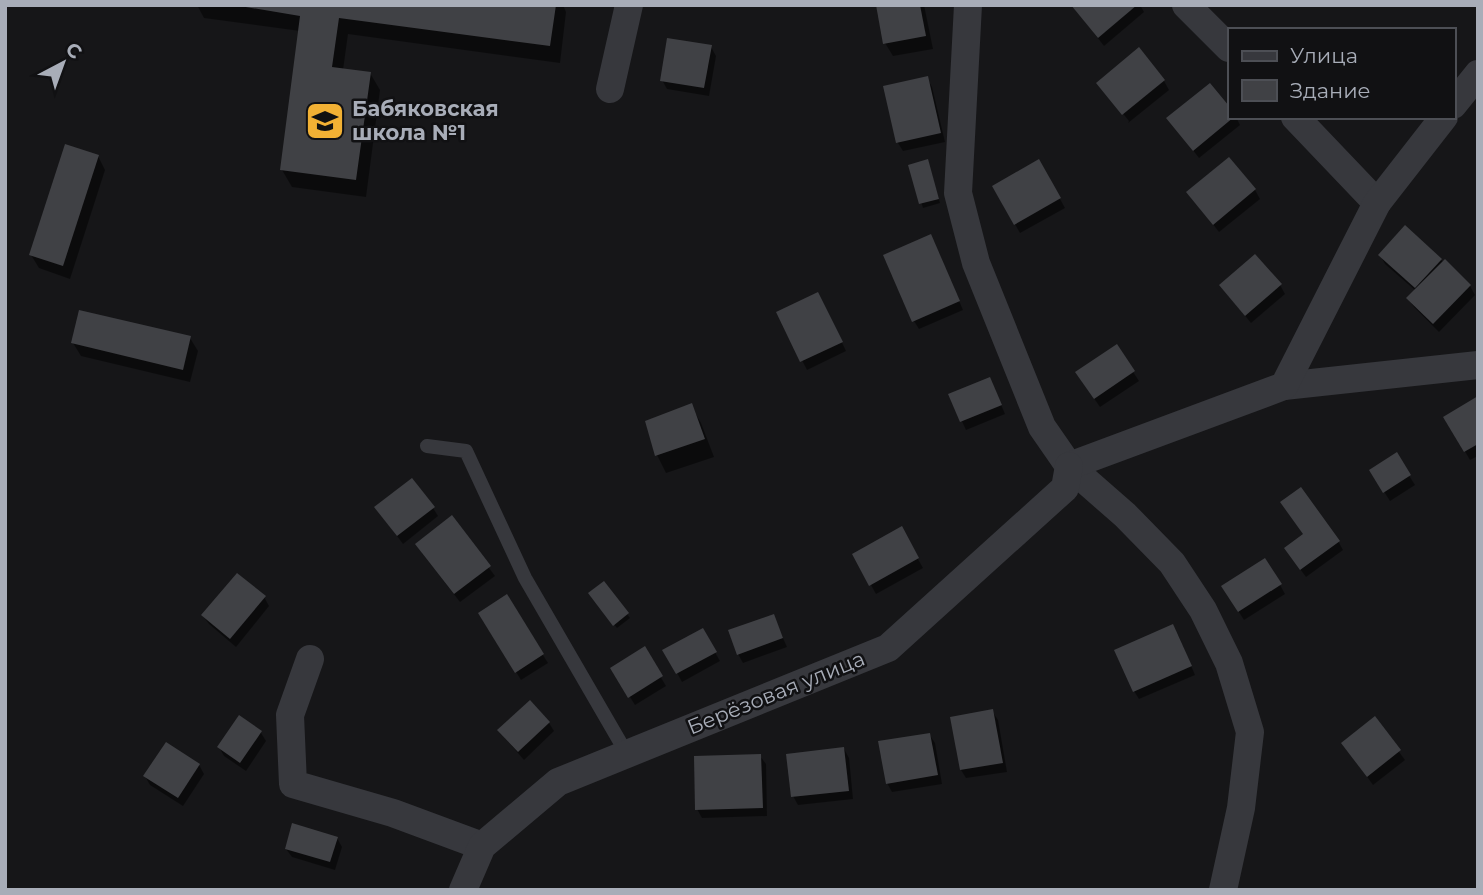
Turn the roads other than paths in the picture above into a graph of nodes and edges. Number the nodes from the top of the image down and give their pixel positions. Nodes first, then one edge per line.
1 (629, 5) edge
2 (968, 5) edge
3 (1186, 5) edge
4 (1228, 47) edge
5 (1478, 74) edge
6 (610, 89) dead end
7 (1455, 103) edge
8 (1297, 119) edge
9 (1442, 119) edge
10 (1377, 203) junction
11 (1478, 365) edge
12 (1284, 386) junction
13 (427, 446) dead end
14 (1069, 466) junction
15 (310, 659) dead end
16 (627, 754) junction
17 (482, 846) junction
18 (463, 890) edge
19 (1223, 890) edge

1 - 6 street
2 - 14 street
3 - 4 street
5 - 7 street
8 - 10 street
9 - 10 street
10 - 12 street
11 - 12 street
12 - 14 street
13 - 16 lane
14 - 16 street, Берёзовая улица
14 - 19 street
15 - 17 street
16 - 17 street, Берёзовая улица
17 - 18 street, Берёзовая улица

